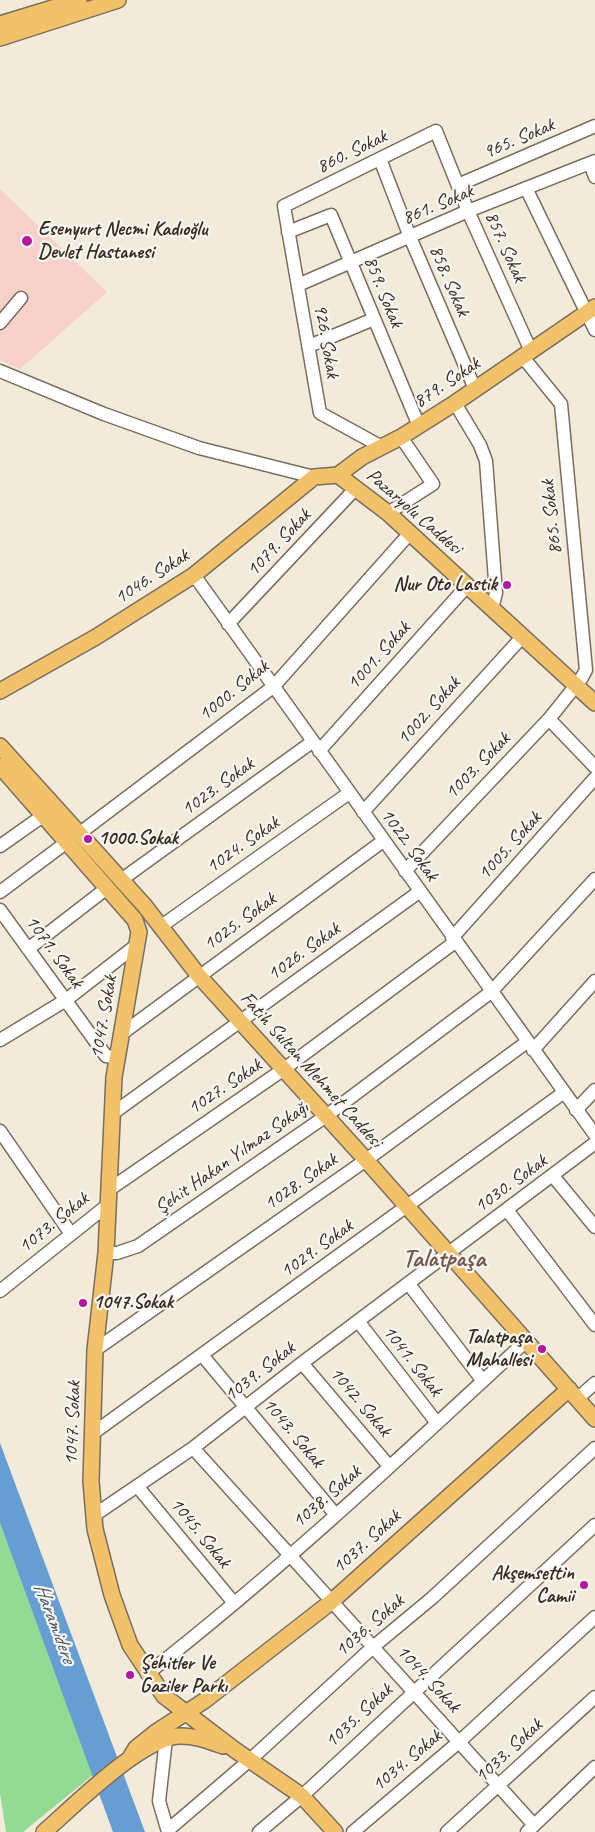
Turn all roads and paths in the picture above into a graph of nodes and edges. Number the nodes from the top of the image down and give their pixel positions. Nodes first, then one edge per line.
1 (79, 0) edge
2 (118, 0) edge
3 (0, 24) edge
4 (0, 38) edge
5 (595, 126) edge
6 (436, 131) joint
7 (380, 159) junction
8 (592, 162) edge
9 (595, 177) edge
10 (458, 185) junction
11 (526, 188) junction
12 (284, 206) joint
13 (468, 212) junction
14 (288, 232) junction
15 (410, 237) junction
16 (351, 263) junction
17 (298, 285) junction
18 (21, 298) dead end
19 (590, 310) edge
20 (374, 319) junction
21 (0, 323) edge
22 (595, 330) edge
23 (309, 346) junction
24 (526, 353) junction
25 (0, 371) edge
26 (475, 389) junction
27 (455, 403) junction
28 (419, 426) junction
29 (401, 437) junction
30 (382, 447) junction
31 (338, 475) junction
32 (314, 477) junction
33 (356, 488) junction
34 (388, 513) junction
35 (410, 533) junction
36 (194, 575) junction
37 (467, 586) junction
38 (492, 609) junction
39 (228, 624) junction
40 (523, 636) junction
41 (576, 686) junction
42 (273, 687) junction
43 (0, 691) edge
44 (595, 703) edge
45 (549, 720) junction
46 (0, 746) edge
47 (316, 746) junction
48 (0, 766) edge
49 (595, 767) edge
50 (595, 778) edge
51 (349, 793) junction
52 (363, 812) junction
53 (44, 815) junction
54 (80, 833) junction
55 (383, 841) junction
56 (67, 842) junction
57 (0, 846) edge
58 (404, 871) junction
59 (595, 879) edge
60 (121, 880) junction
61 (107, 888) junction
62 (0, 892) edge
63 (419, 892) junction
64 (0, 910) edge
65 (160, 927) junction
66 (454, 940) junction
67 (138, 944) junction
68 (28, 949) junction
69 (199, 976) junction
70 (595, 981) edge
71 (491, 992) junction
72 (66, 1000) junction
73 (240, 1021) junction
74 (120, 1035) junction
75 (0, 1040) edge
76 (530, 1046) junction
77 (116, 1057) junction
78 (284, 1069) junction
79 (595, 1090) edge
80 (563, 1093) junction
81 (576, 1110) junction
82 (112, 1114) junction
83 (326, 1116) junction
84 (0, 1132) edge
85 (595, 1135) edge
86 (595, 1143) edge
87 (366, 1160) junction
88 (553, 1176) junction
89 (109, 1196) junction
90 (407, 1207) junction
91 (507, 1210) junction
92 (595, 1227) edge
93 (71, 1234) junction
94 (106, 1253) junction
95 (448, 1253) junction
96 (408, 1283) junction
97 (0, 1291) edge
98 (358, 1321) junction
99 (595, 1325) edge
100 (526, 1341) junction
101 (95, 1350) junction
102 (202, 1354) junction
103 (302, 1363) junction
104 (483, 1381) junction
105 (595, 1382) edge
106 (573, 1394) junction
107 (247, 1407) junction
108 (595, 1419) edge
109 (437, 1423) junction
110 (92, 1434) junction
111 (193, 1448) junction
112 (595, 1448) edge
113 (389, 1466) junction
114 (137, 1486) junction
115 (335, 1514) junction
116 (93, 1516) junction
117 (595, 1525) edge
118 (290, 1554) junction
119 (331, 1602) junction
120 (234, 1603) junction
121 (595, 1617) edge
122 (373, 1647) junction
123 (147, 1674) junction
124 (413, 1691) junction
125 (595, 1697) edge
126 (183, 1713) junction
127 (166, 1739) junction
128 (460, 1741) junction
129 (236, 1750) junction
130 (130, 1758) junction
131 (251, 1759) junction
132 (595, 1767) edge
133 (499, 1787) junction
134 (302, 1796) junction
135 (530, 1829) edge
136 (168, 1831) edge
137 (44, 1832) edge
138 (259, 1832) edge
139 (335, 1832) edge
140 (353, 1832) edge
141 (448, 1832) edge

1 - 3 main road
2 - 4 main road
5 - 10 street, 965. Sokak
6 - 7 street, 860. Sokak
6 - 10 street, 857. Sokak
7 - 12 street, 860. Sokak
7 - 15 street, 858. Sokak
8 - 9 street
8 - 11 street, 861. Sokak
10 - 13 street, 857. Sokak
11 - 13 street, 861. Sokak
11 - 19 street
12 - 14 street, 926. Sokak
13 - 15 street, 861. Sokak
13 - 24 street, 857. Sokak
14 - 16 street, 859. Sokak
14 - 17 street, 926. Sokak
15 - 16 street, 861. Sokak
15 - 26 street, 858. Sokak
16 - 17 street, 861. Sokak
16 - 20 street, 859. Sokak
17 - 23 street, 926. Sokak
18 - 21 street
19 - 22 street
19 - 24 main road, 879. Sokak
20 - 23 street
20 - 28 street, 859. Sokak
23 - 30 street, 926. Sokak
24 - 26 main road, 879. Sokak
24 - 41 street, 865. Sokak
25 - 32 street
26 - 27 main road, 879. Sokak
27 - 28 main road, 879. Sokak
27 - 38 street
28 - 29 main road, 879. Sokak
29 - 30 main road, 879. Sokak
29 - 34 street
30 - 31 main road, 879. Sokak
31 - 32 main road, 879. Sokak
31 - 33 main road, Pazaryolu Caddesi
32 - 36 main road, 1046. Sokak
33 - 34 main road, Pazaryolu Caddesi
33 - 39 street, 1079. Sokak
34 - 35 main road, Pazaryolu Caddesi
35 - 37 main road, Pazaryolu Caddesi
35 - 42 street, 1000. Sokak
36 - 39 street, 1022. Sokak
36 - 43 main road, 1046. Sokak
37 - 38 main road, Pazaryolu Caddesi
37 - 47 street, 1001. Sokak
38 - 40 main road, Pazaryolu Caddesi
39 - 42 street, 1022. Sokak
40 - 41 main road, Pazaryolu Caddesi
40 - 52 street, 1002. Sokak
41 - 44 main road, Pazaryolu Caddesi
41 - 45 street, 1003. Sokak
42 - 47 street, 1022. Sokak
42 - 54 street, 1000. Sokak
45 - 49 street
45 - 58 street, 1003. Sokak
46 - 54 main road, Fatih Sultan Mehmet Caddesi
47 - 51 street, 1022. Sokak
47 - 60 street, 1023. Sokak
48 - 53 main road
50 - 66 street, 1005. Sokak
51 - 52 street, 1022. Sokak
51 - 65 street, 1024. Sokak
52 - 55 street, 1022. Sokak
53 - 56 main road
53 - 57 street
54 - 60 main road, Fatih Sultan Mehmet Caddesi
55 - 58 street, 1022. Sokak
55 - 69 street, 1025. Sokak
56 - 61 main road
56 - 62 street
58 - 63 street, 1022. Sokak
59 - 71 street, Şehit Hakan Yılmaz Sokağı
60 - 65 main road, Fatih Sultan Mehmet Caddesi
61 - 67 main road, 1047. Sokak
61 - 68 street
63 - 66 street, 1022. Sokak
63 - 73 street, 1026. Sokak
64 - 68 street, 1071. Sokak
65 - 69 main road, Fatih Sultan Mehmet Caddesi
66 - 71 street, 1022. Sokak
66 - 78 street, 1027. Sokak
67 - 72 street
67 - 74 main road, 1047. Sokak
68 - 72 street, 1071. Sokak
69 - 73 main road, Fatih Sultan Mehmet Caddesi
69 - 74 street, 1025. Sokak
70 - 76 street, 1028. Sokak
71 - 76 street, 1022. Sokak
71 - 83 street, Şehit Hakan Yılmaz Sokağı
72 - 75 street
72 - 77 street, 1071. Sokak
73 - 78 main road, Fatih Sultan Mehmet Caddesi
73 - 82 street, 1026. Sokak
74 - 77 main road, 1047. Sokak
76 - 80 street, 1022. Sokak
76 - 87 street, 1028. Sokak
77 - 82 main road, 1047. Sokak
78 - 83 main road, Fatih Sultan Mehmet Caddesi
78 - 89 street, 1027. Sokak
79 - 81 street
80 - 81 street, 1022. Sokak
80 - 90 street, 1029. Sokak
81 - 85 street, 1022. Sokak
82 - 89 main road, 1047. Sokak
83 - 87 main road, Fatih Sultan Mehmet Caddesi
83 - 94 street, Şehit Hakan Yılmaz Sokağı
84 - 93 street
86 - 88 street, 1030. Sokak
87 - 90 main road, Fatih Sultan Mehmet Caddesi
87 - 101 street, 1028. Sokak
88 - 91 street, 1030. Sokak
88 - 92 street
89 - 93 street, 1073. Sokak
89 - 94 main road, 1047. Sokak
90 - 95 main road, Fatih Sultan Mehmet Caddesi
90 - 102 street, 1029. Sokak
91 - 95 street, 1030. Sokak
91 - 99 street
93 - 97 street, 1073. Sokak
94 - 101 main road, 1047. Sokak
95 - 96 street, 1039. Sokak
95 - 100 main road, Fatih Sultan Mehmet Caddesi
96 - 98 street, 1039. Sokak
96 - 104 street
98 - 103 street, 1039. Sokak
98 - 109 street, 1041. Sokak
100 - 104 street, 1038. Sokak
100 - 106 main road, Fatih Sultan Mehmet Caddesi
101 - 110 main road, 1047. Sokak
102 - 107 street, 1043. Sokak
102 - 110 street, 1029. Sokak
103 - 107 street, 1039. Sokak
103 - 113 street, 1042. Sokak
104 - 109 street, 1038. Sokak
105 - 106 street
106 - 108 main road, Fatih Sultan Mehmet Caddesi
106 - 119 main road, 1037. Sokak
107 - 111 street, 1039. Sokak
107 - 115 street, 1043. Sokak
109 - 113 street, 1038. Sokak
110 - 116 main road, 1047. Sokak
111 - 114 street, 1039. Sokak
111 - 118 street, 1044. Sokak
112 - 122 street, 1036. Sokak
113 - 115 street, 1038. Sokak
114 - 116 street, 1039. Sokak
114 - 120 street, 1045. Sokak
115 - 118 street, 1038. Sokak
116 - 123 main road, 1047. Sokak
117 - 124 street, 1035. Sokak
118 - 119 street, 1044. Sokak
118 - 120 street, 1038. Sokak
119 - 122 street, 1044. Sokak
119 - 126 main road, 1037. Sokak
120 - 123 street, 1038. Sokak
121 - 128 street, 1034. Sokak
122 - 124 street, 1044. Sokak
122 - 131 street, 1036. Sokak
123 - 126 main road, 1047. Sokak
124 - 128 street, 1044. Sokak
124 - 134 street, 1035. Sokak
125 - 133 street, 1033. Sokak
126 - 129 main road, 1047. Sokak
126 - 130 main road, 1037. Sokak
127 - 129 main road
127 - 130 main road
127 - 136 street
128 - 133 street, 1044. Sokak
128 - 140 street, 1034. Sokak
129 - 131 main road, 1047. Sokak
130 - 137 main road
131 - 134 main road, 1047. Sokak
131 - 136 street, 1036. Sokak
132 - 135 street
133 - 135 street, 1044. Sokak
133 - 141 street, 1033. Sokak
134 - 138 street, 1035. Sokak
134 - 139 main road, 1047. Sokak

